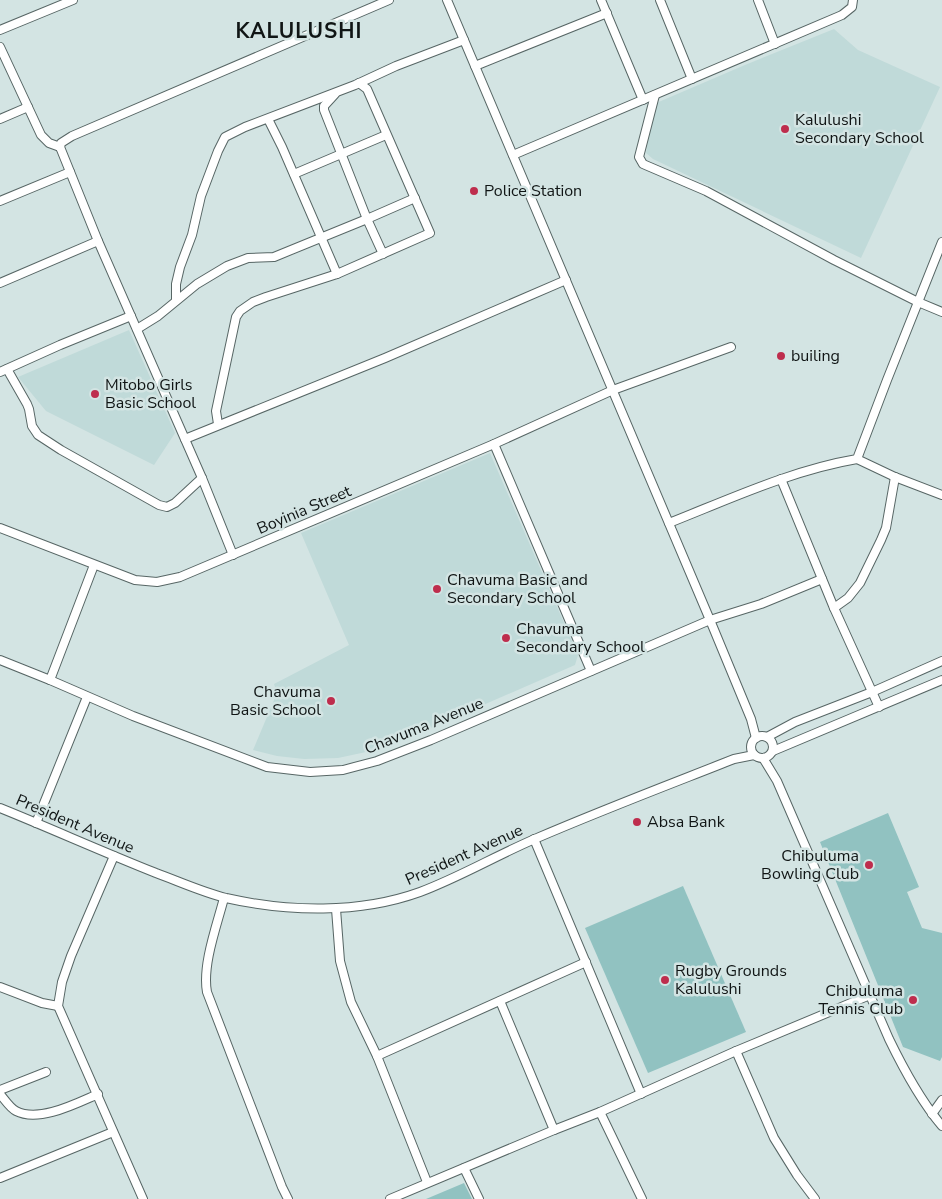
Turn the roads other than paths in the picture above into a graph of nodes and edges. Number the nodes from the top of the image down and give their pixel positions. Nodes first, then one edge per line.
1 (73, 0) edge
2 (389, 0) edge
3 (447, 0) edge
4 (601, 0) edge
5 (660, 0) edge
6 (758, 0) edge
7 (853, 0) edge
8 (606, 13) junction
9 (0, 30) edge
10 (464, 40) junction
11 (775, 44) junction
12 (0, 47) edge
13 (475, 66) junction
14 (381, 73) junction
15 (692, 79) junction
16 (359, 83) junction
17 (337, 92) junction
18 (369, 95) junction
19 (656, 95) junction
20 (643, 100) junction
21 (28, 107) junction
22 (0, 119) edge
23 (268, 119) junction
24 (386, 135) junction
25 (60, 147) junction
26 (342, 154) junction
27 (513, 155) junction
28 (70, 172) junction
29 (294, 174) junction
30 (415, 198) junction
31 (0, 202) edge
32 (366, 220) junction
33 (321, 238) junction
34 (98, 241) junction
35 (942, 242) edge
36 (383, 254) junction
37 (337, 274) junction
38 (566, 280) junction
39 (0, 283) edge
40 (176, 300) junction
41 (918, 302) junction
42 (942, 312) edge
43 (132, 316) junction
44 (138, 329) junction
45 (730, 347) dead end
46 (3, 371) edge
47 (613, 390) junction
48 (218, 424) junction
49 (184, 439) junction
50 (494, 444) junction
51 (857, 460) junction
52 (895, 477) junction
53 (202, 478) junction
54 (781, 479) junction
55 (942, 495) edge
56 (669, 523) junction
57 (0, 528) edge
58 (233, 555) junction
59 (94, 565) junction
60 (822, 579) junction
61 (834, 608) junction
62 (710, 620) junction
63 (0, 660) edge
64 (942, 661) edge
65 (591, 671) junction
66 (50, 680) junction
67 (942, 680) edge
68 (872, 692) junction
69 (87, 696) junction
70 (879, 707) junction
71 (759, 739) junction
72 (768, 755) junction
73 (754, 756) junction
74 (734, 759) junction
75 (0, 808) edge
76 (36, 823) junction
77 (534, 839) junction
78 (114, 856) junction
79 (224, 898) junction
80 (336, 908) junction
81 (586, 962) junction
82 (0, 987) edge
83 (870, 995) junction
84 (500, 1002) junction
85 (58, 1006) junction
86 (736, 1051) junction
87 (377, 1056) junction
88 (46, 1072) dead end
89 (0, 1090) edge
90 (0, 1094) edge
91 (98, 1094) junction
92 (641, 1094) junction
93 (942, 1100) edge
94 (600, 1112) junction
95 (932, 1114) junction
96 (942, 1126) edge
97 (554, 1130) junction
98 (113, 1132) junction
99 (464, 1168) junction
100 (0, 1178) edge
101 (427, 1182) junction
102 (143, 1199) edge
103 (288, 1199) edge
104 (390, 1199) edge
105 (479, 1199) edge
106 (642, 1199) edge
107 (815, 1199) edge

1 - 9 street
2 - 25 street
3 - 10 street
4 - 8 street
5 - 15 street
6 - 11 street
7 - 11 street
8 - 13 street
8 - 20 street
10 - 13 street
10 - 14 street
11 - 15 street
12 - 21 street
13 - 27 street
14 - 16 street
14 - 18 street
15 - 19 street
16 - 17 street
16 - 18 street
17 - 23 street
17 - 26 street
18 - 24 street
19 - 20 street
19 - 41 street
20 - 27 street
21 - 22 street
21 - 25 street
23 - 29 street
23 - 40 street
24 - 26 street
24 - 30 street
25 - 28 street
26 - 29 street
26 - 32 street
27 - 38 street
28 - 31 street
28 - 34 street
29 - 33 street
30 - 32 street
30 - 36 street
32 - 33 street
32 - 36 street
33 - 37 street
33 - 40 street
34 - 39 street
34 - 43 street
35 - 41 street
36 - 37 street
37 - 48 street
38 - 47 street
38 - 48 street
40 - 44 street
41 - 42 street
41 - 51 street
43 - 44 street
43 - 46 street
44 - 49 street
45 - 47 street, Boyinia Street
46 - 53 street
47 - 50 street, Boyinia Street
47 - 56 street
48 - 49 street
49 - 53 street
50 - 58 street, Boyinia Street
50 - 65 street
51 - 52 street
51 - 54 street
52 - 55 street
52 - 61 street
53 - 58 street
54 - 56 street
54 - 60 street
56 - 62 street
57 - 59 street, Boyinia Street
58 - 59 street, Boyinia Street
59 - 66 street
60 - 61 street
60 - 62 street, Chavuma Avenue
61 - 68 street
62 - 65 street, Chavuma Avenue
62 - 71 street
63 - 66 street, Chavuma Avenue
64 - 68 street, President Avenue
65 - 69 street, Chavuma Avenue
66 - 69 street, Chavuma Avenue
67 - 70 street
68 - 70 street
68 - 71 street, President Avenue
69 - 76 street
70 - 72 street
71 - 72 street
71 - 73 street
71 - 74 street, President Avenue
72 - 73 street
72 - 83 street
73 - 74 street, President Avenue
74 - 77 street, President Avenue
75 - 76 street, President Avenue
76 - 78 street, President Avenue
77 - 80 street, President Avenue
77 - 81 street
78 - 79 street, President Avenue
78 - 85 street
79 - 80 street, President Avenue
79 - 103 street
80 - 87 street
81 - 84 street
81 - 92 street
82 - 85 street
83 - 86 street
83 - 95 street
84 - 87 street
84 - 97 street
85 - 91 street
86 - 92 street
86 - 107 street
87 - 101 street
88 - 89 street
90 - 91 street
91 - 98 street
92 - 94 street
93 - 95 street
94 - 97 street
94 - 106 street
95 - 96 street
97 - 99 street
98 - 100 street
98 - 102 street
99 - 101 street
99 - 105 street
101 - 104 street

